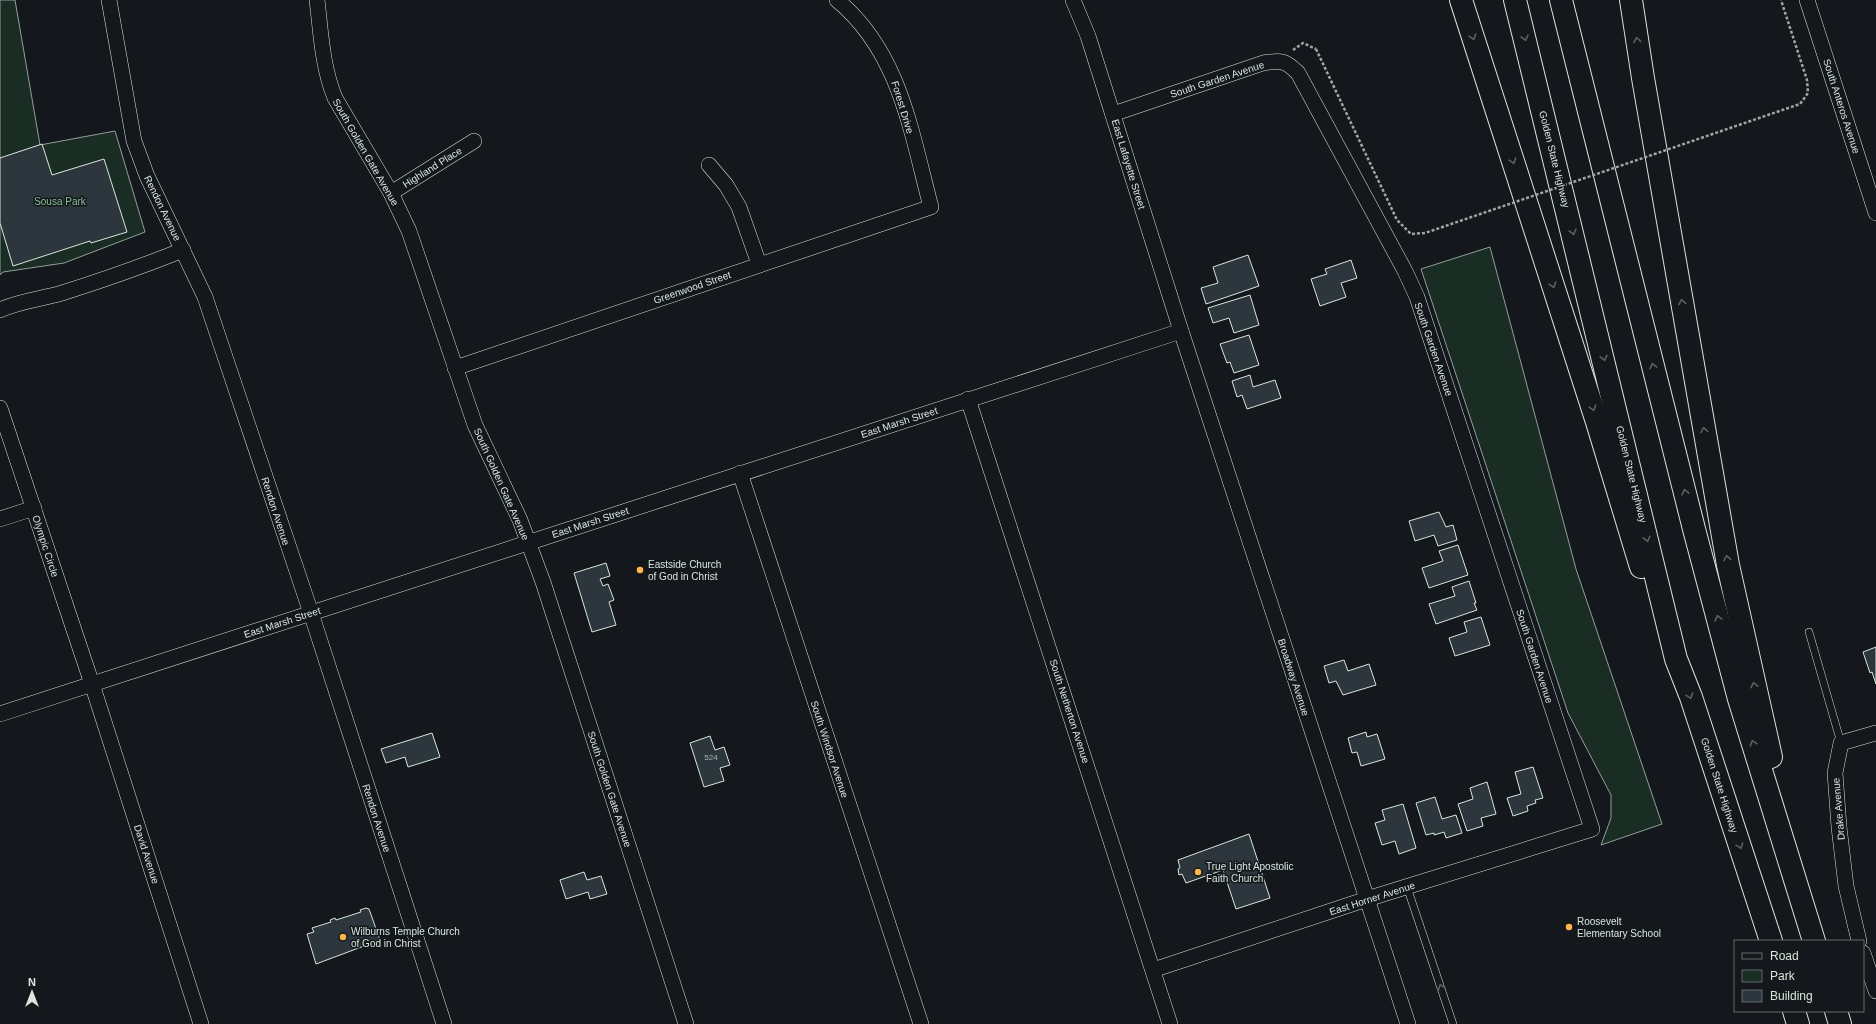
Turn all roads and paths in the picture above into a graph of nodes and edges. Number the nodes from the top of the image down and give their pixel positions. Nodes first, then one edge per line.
1 (109, 0) edge
2 (317, 0) edge
3 (837, 0) edge
4 (1073, 0) edge
5 (1461, 0) edge
6 (1515, 0) edge
7 (1561, 0) edge
8 (1631, 0) edge
9 (1781, 0) edge
10 (1807, 0) edge
11 (1316, 49) dead end
12 (1113, 114) junction
13 (474, 142) dead end
14 (709, 165) dead end
15 (391, 193) junction
16 (931, 207) joint
17 (1876, 213) edge
18 (184, 250) junction
19 (759, 264) junction
20 (0, 310) edge
21 (1181, 330) junction
22 (455, 368) junction
23 (968, 399) junction
24 (0, 408) edge
25 (740, 473) junction
26 (34, 508) junction
27 (0, 520) edge
28 (528, 542) junction
29 (311, 613) junction
30 (1809, 632) dead end
31 (1676, 659) junction
32 (92, 684) junction
33 (0, 714) edge
34 (1876, 733) edge
35 (1841, 743) junction
36 (1592, 829) joint
37 (1406, 887) junction
38 (1367, 899) junction
39 (1771, 940) edge
40 (1815, 940) edge
41 (1815, 940) edge
42 (1859, 940) edge
43 (1864, 956) edge
44 (1153, 970) junction
45 (1876, 991) edge
46 (1794, 1012) edge
47 (1836, 1012) edge
48 (201, 1024) edge
49 (444, 1024) edge
50 (686, 1024) edge
51 (921, 1024) edge
52 (1170, 1024) edge
53 (1408, 1024) edge
54 (1453, 1024) edge
55 (1798, 1024) edge
56 (1840, 1024) edge

1 - 18 street, Rendon Avenue
2 - 15 street, South Golden Gate Avenue
3 - 16 street, Forest Drive
4 - 12 street, East Lafayette Street
5 -> 31 highway
6 -> 31 highway, Golden State Highway
40 -> 7 highway
41 -> 8 highway
9 - 11 path, bridge
10 - 17 street, South Anteros Avenue
12 - 21 street, East Lafayette Street
12 - 36 street, South Garden Avenue
13 - 15 street, Highland Place
14 - 19 street
15 - 22 street, South Golden Gate Avenue
16 - 19 street, Greenwood Street
18 - 20 street
18 - 29 street, Rendon Avenue
19 - 22 street, Greenwood Street
21 - 23 street, East Marsh Street
21 - 38 street, Broadway Avenue
22 - 28 street, South Golden Gate Avenue
23 - 25 street, East Marsh Street
23 - 44 street, South Netherton Avenue
24 - 26 street, Olympic Circle
25 - 28 street, East Marsh Street
25 - 51 street, South Windsor Avenue
26 - 27 street
26 - 32 street, Olympic Circle
28 - 29 street, East Marsh Street
28 - 50 street, South Golden Gate Avenue
29 - 32 street, East Marsh Street
29 - 49 street, Rendon Avenue
30 - 35 lane, Drake Avenue
31 -> 39 highway, Golden State Highway
32 - 33 street, East Marsh Street
32 - 48 street, David Avenue
34 - 35 street
35 - 42 street, Drake Avenue
36 - 37 street, East Horner Avenue
37 - 38 street, East Horner Avenue
54 -> 37 lane
38 - 44 street, East Horner Avenue
38 - 53 street, Broadway Avenue
43 - 45 street
44 - 52 street, South Netherton Avenue
46 - 55 highway
47 - 56 highway

